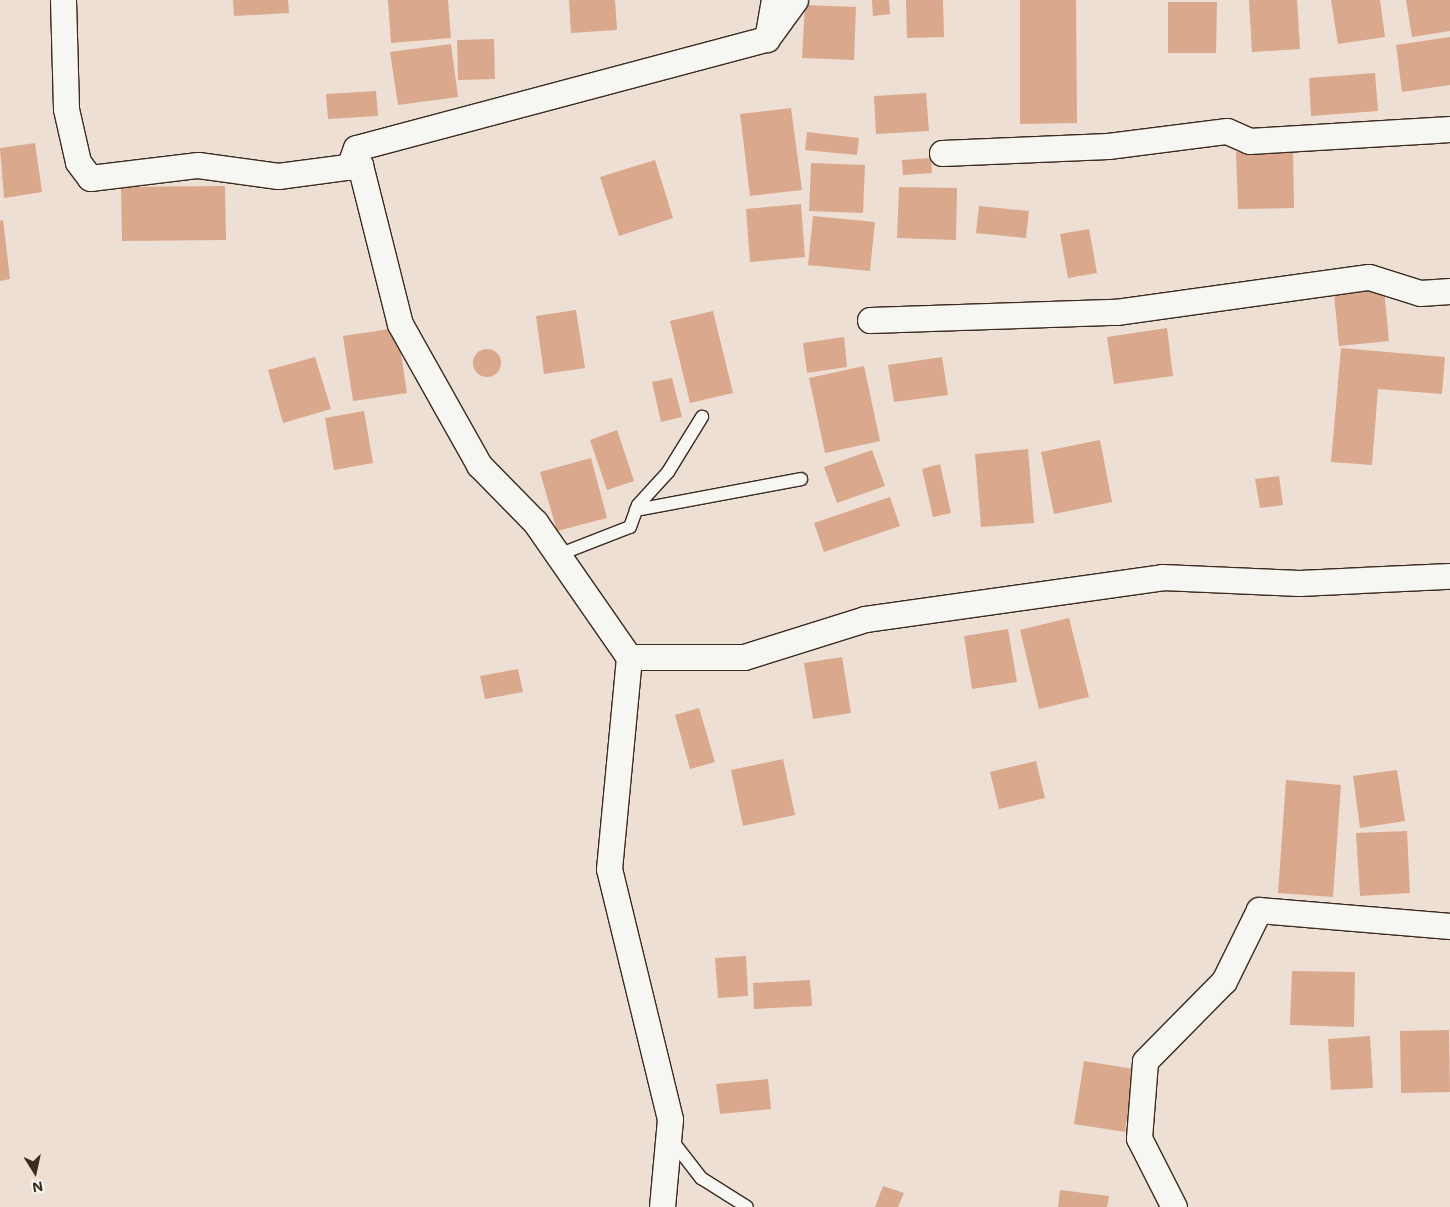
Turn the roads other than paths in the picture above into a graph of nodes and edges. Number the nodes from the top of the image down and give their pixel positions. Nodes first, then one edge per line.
1 (63, 0) edge
2 (774, 0) edge
3 (795, 0) edge
4 (767, 40) junction
5 (1450, 129) edge
6 (942, 153) dead end
7 (349, 167) junction
8 (1450, 291) edge
9 (870, 320) dead end
10 (702, 416) dead end
11 (801, 480) dead end
12 (636, 510) junction
13 (558, 555) junction
14 (1450, 576) edge
15 (629, 657) junction
16 (1450, 926) edge
17 (669, 1136) junction
18 (662, 1207) edge
19 (747, 1207) edge
20 (1174, 1207) edge

1 - 7 street
2 - 4 street
3 - 4 street
4 - 7 street
5 - 6 street
7 - 13 street
8 - 9 street
10 - 12 lane
11 - 12 lane
12 - 13 lane
13 - 15 street
14 - 15 street
15 - 17 street
16 - 20 street
17 - 18 street
17 - 19 lane

